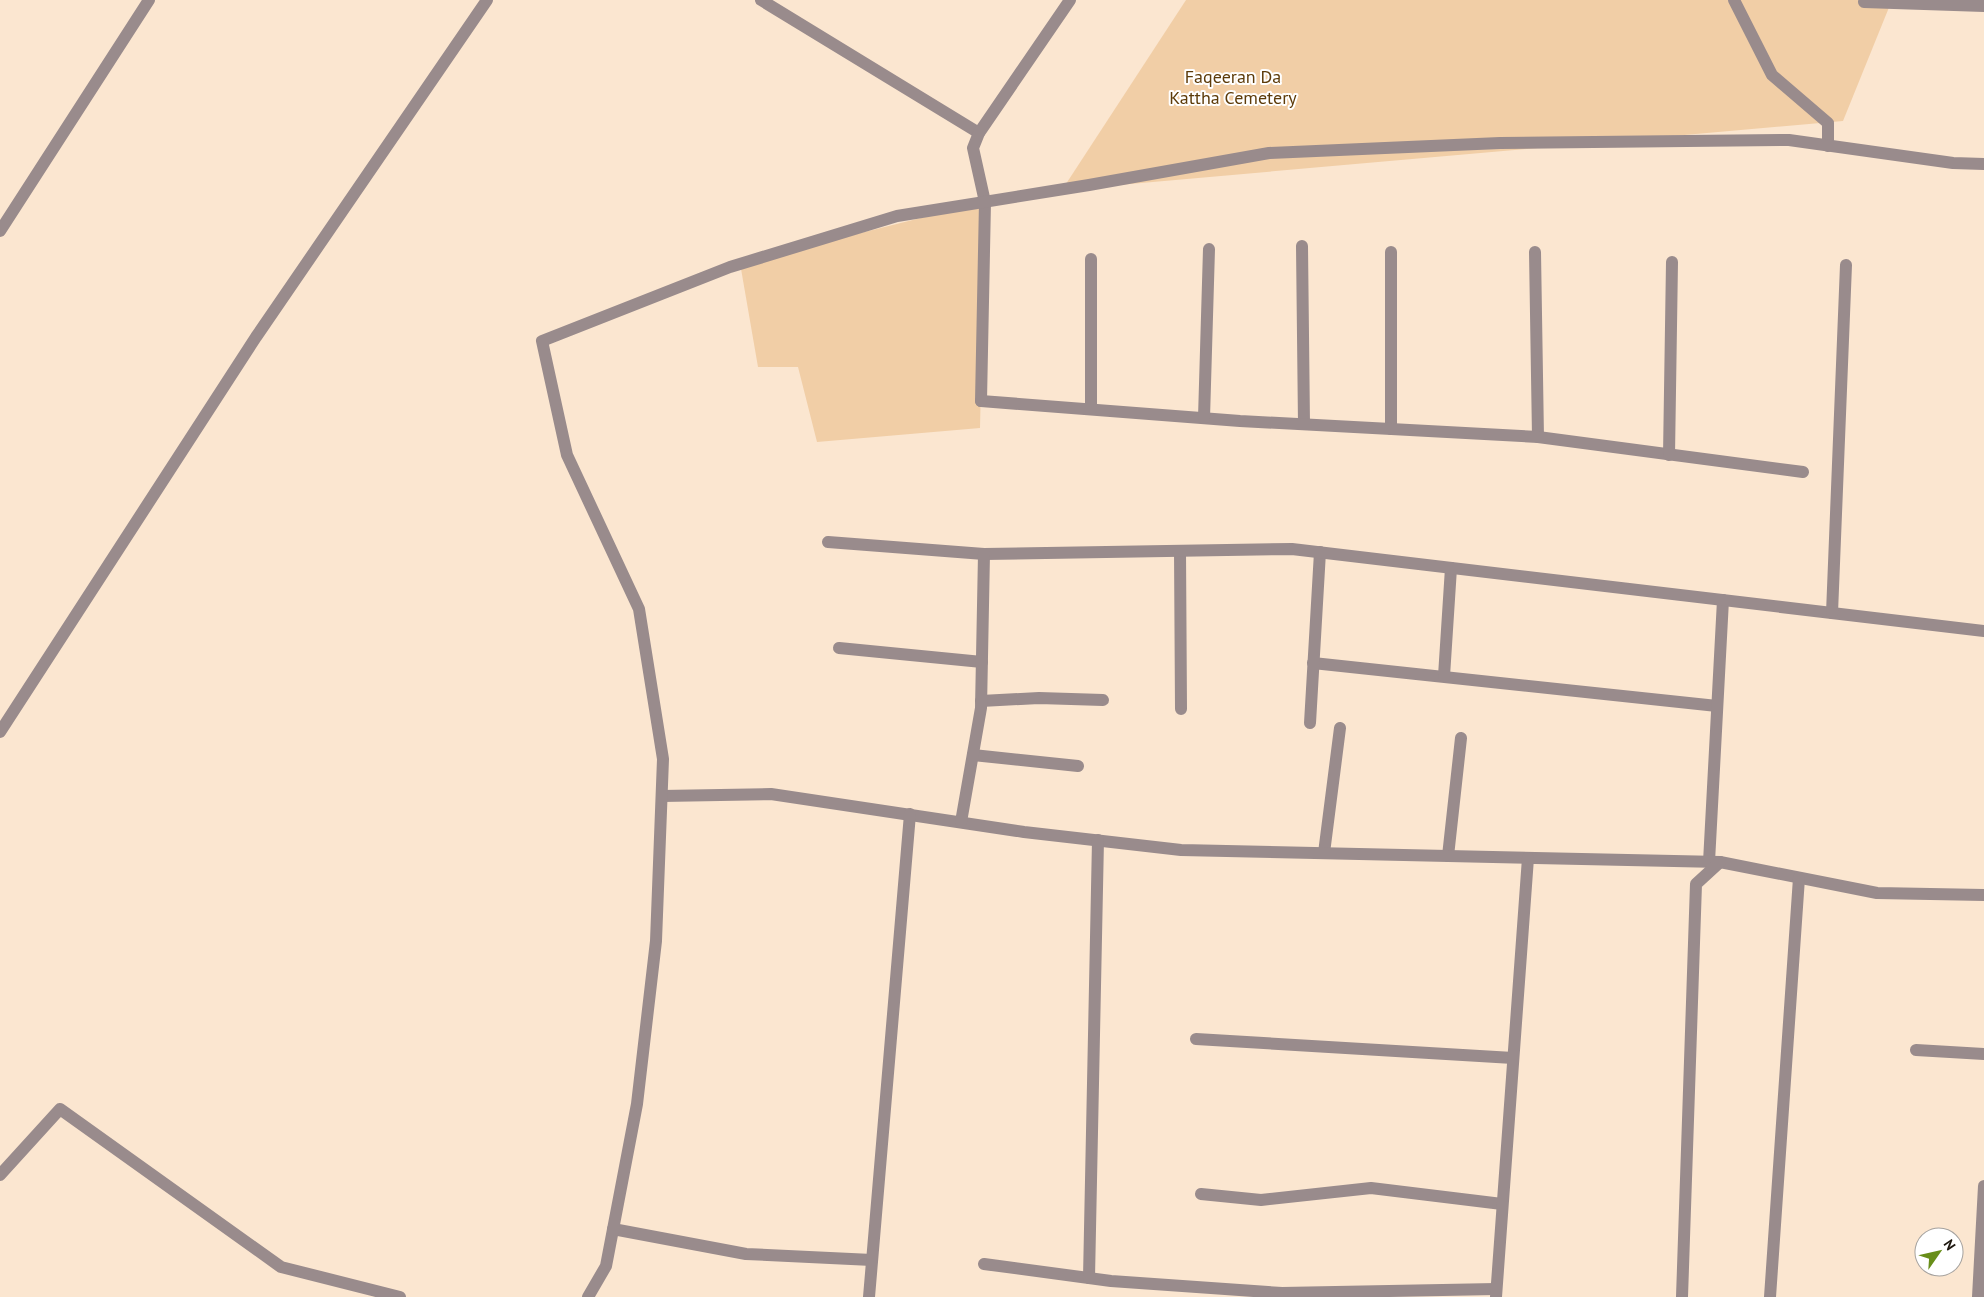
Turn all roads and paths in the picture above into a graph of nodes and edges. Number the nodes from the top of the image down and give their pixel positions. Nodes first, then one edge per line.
1 (149, 0) edge
2 (487, 0) edge
3 (761, 0) edge
4 (1069, 0) edge
5 (1734, 0) edge
6 (1864, 2) dead end
7 (1984, 6) edge
8 (979, 132) junction
9 (1828, 146) junction
10 (1984, 164) edge
11 (985, 202) junction
12 (0, 231) edge
13 (1302, 246) dead end
14 (1209, 248) dead end
15 (1391, 252) dead end
16 (1535, 252) dead end
17 (1092, 259) dead end
18 (1672, 262) dead end
19 (1846, 265) dead end
20 (1091, 409) junction
21 (1204, 418) junction
22 (1304, 424) junction
23 (1391, 429) junction
24 (1538, 437) junction
25 (1669, 455) junction
26 (1803, 472) dead end
27 (828, 542) dead end
28 (1180, 551) junction
29 (1320, 552) junction
30 (984, 554) junction
31 (1451, 568) junction
32 (1723, 600) junction
33 (1832, 613) junction
34 (1984, 631) edge
35 (838, 648) dead end
36 (982, 662) junction
37 (1313, 663) junction
38 (1444, 676) junction
39 (1103, 700) dead end
40 (981, 701) junction
41 (1717, 706) junction
42 (1181, 709) dead end
43 (1310, 723) dead end
44 (1340, 728) dead end
45 (0, 732) edge
46 (1461, 738) dead end
47 (973, 755) junction
48 (1078, 766) dead end
49 (662, 796) junction
50 (910, 814) junction
51 (961, 822) junction
52 (1098, 840) junction
53 (1324, 853) junction
54 (1448, 856) junction
55 (1528, 858) junction
56 (1714, 862) junction
57 (1799, 878) junction
58 (1984, 895) edge
59 (1196, 1040) dead end
60 (1916, 1050) dead end
61 (1984, 1054) edge
62 (1513, 1058) junction
63 (0, 1175) edge
64 (1984, 1186) edge
65 (1201, 1194) dead end
66 (1502, 1204) junction
67 (613, 1229) junction
68 (872, 1260) junction
69 (984, 1264) dead end
70 (1981, 1276) edge
71 (1088, 1278) junction
72 (1496, 1293) edge
73 (400, 1297) edge
74 (588, 1297) edge
75 (869, 1297) edge
76 (1682, 1297) edge
77 (1770, 1297) edge
78 (1978, 1297) edge

1 - 12 street
2 - 45 street
3 - 8 street
4 - 8 street
5 - 9 street
6 - 7 street
8 - 11 street
9 - 10 street
9 - 11 street
11 - 20 street
11 - 49 street
13 - 22 street
14 - 21 street
15 - 23 street
16 - 24 street
17 - 20 street
18 - 25 street
19 - 33 street
20 - 21 street
21 - 22 street
22 - 23 street
23 - 24 street
24 - 25 street
25 - 26 street
27 - 30 street
28 - 29 street
28 - 30 street
28 - 42 street
29 - 31 street
29 - 37 street
30 - 36 street
31 - 32 street
31 - 38 street
32 - 33 street
32 - 41 street
33 - 34 street
35 - 36 street
36 - 40 street
37 - 38 street
37 - 43 street
38 - 41 street
39 - 40 street
40 - 47 street
41 - 56 street
44 - 53 street
46 - 54 street
47 - 48 street
47 - 51 street
49 - 50 street
49 - 67 street
50 - 51 street
50 - 68 street
51 - 52 street
52 - 53 street
52 - 71 street
53 - 54 street
54 - 55 street
55 - 56 street
55 - 62 street
56 - 57 street
56 - 76 street
57 - 58 street
57 - 77 street
59 - 62 street
60 - 61 street
62 - 66 street
63 - 73 street
64 - 70 street
65 - 66 street
66 - 72 street
67 - 68 street
67 - 74 street
68 - 75 street
69 - 71 street
70 - 78 street
71 - 72 street

